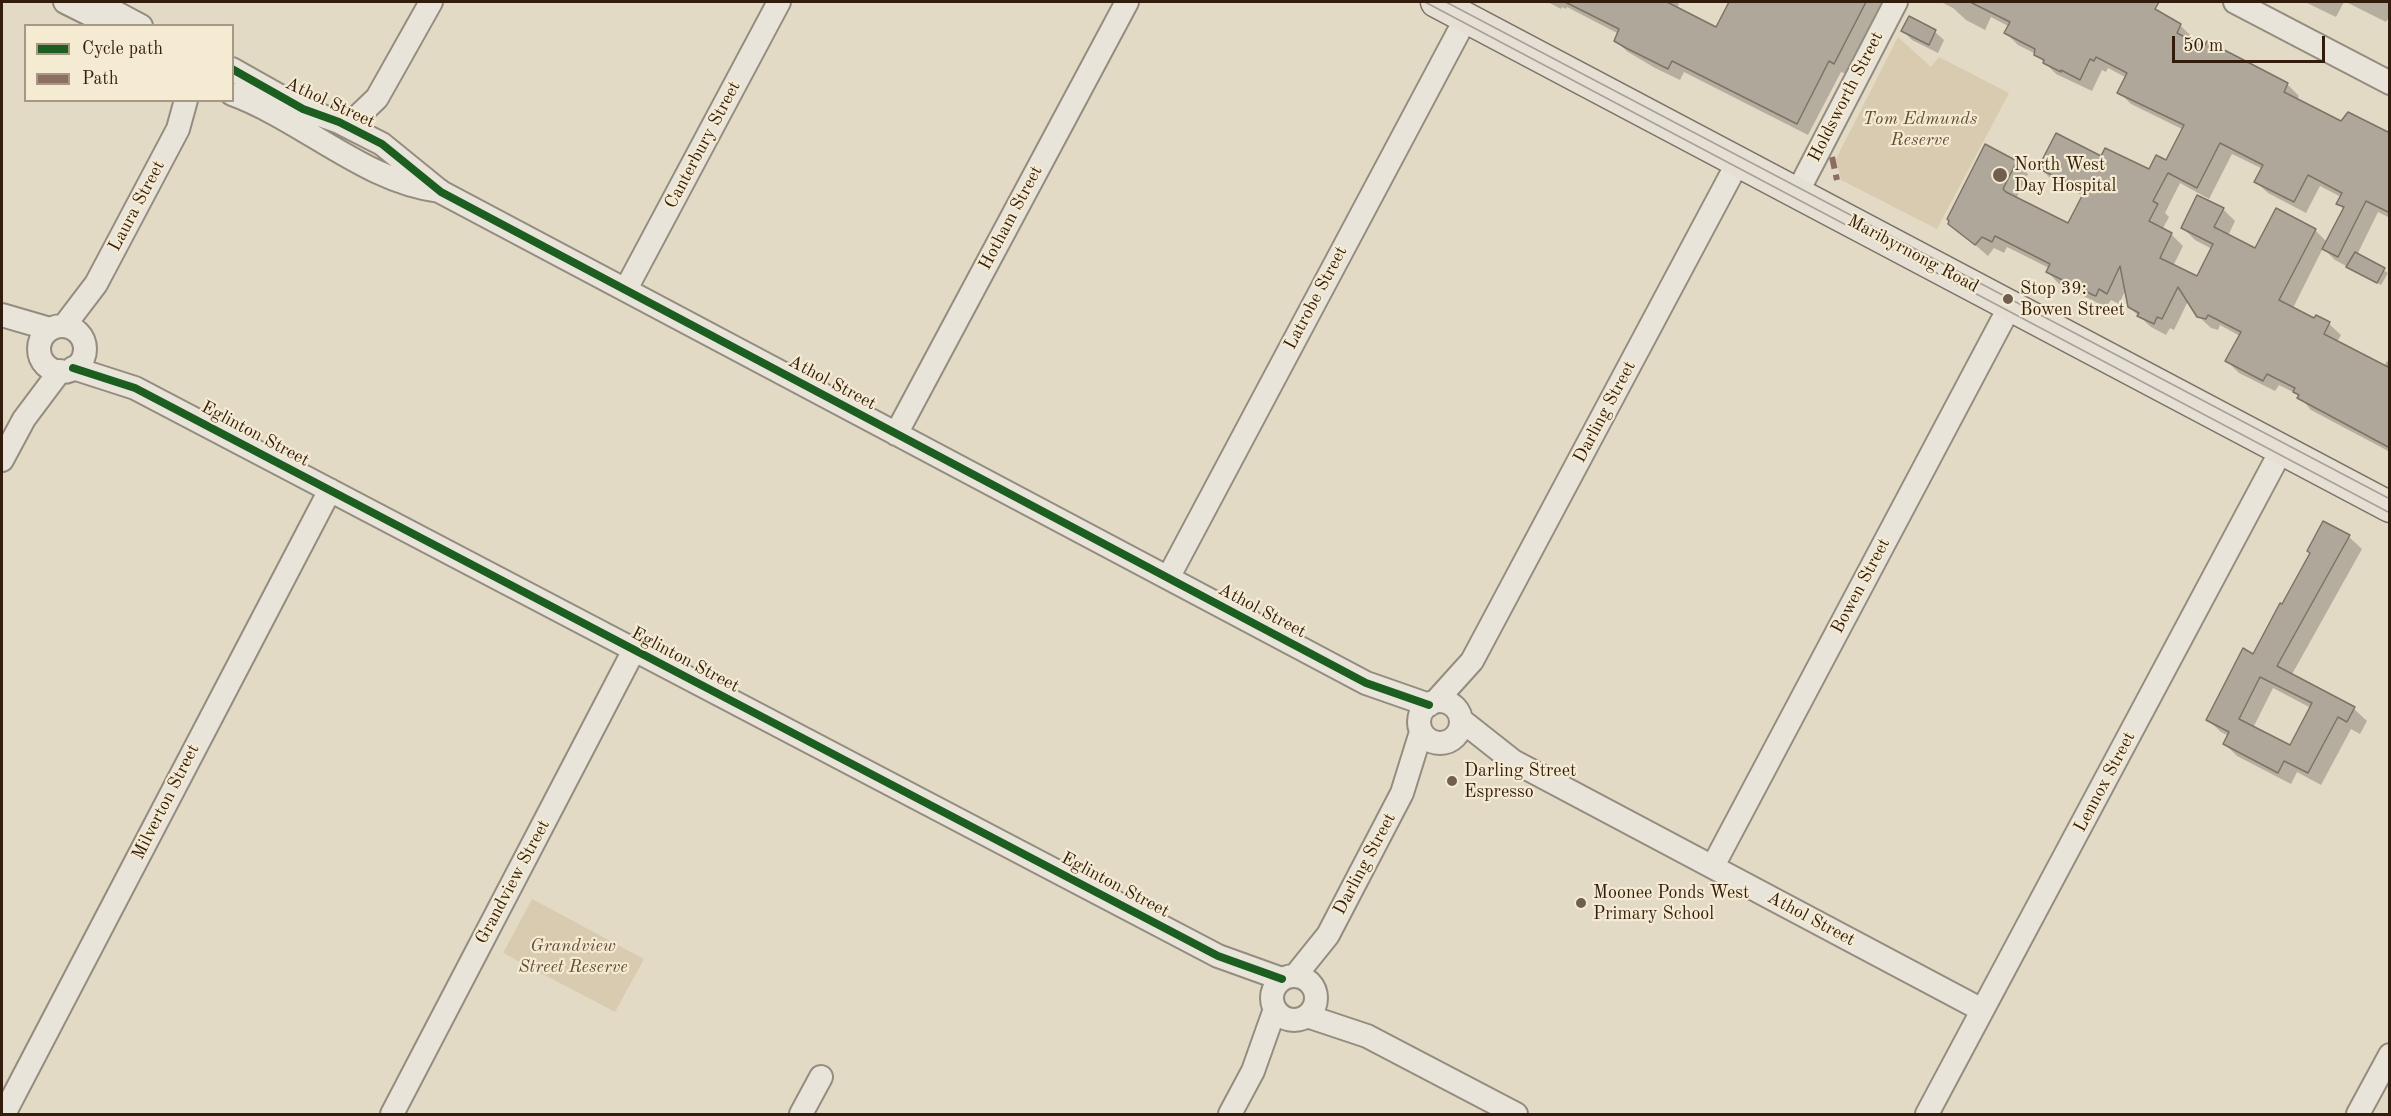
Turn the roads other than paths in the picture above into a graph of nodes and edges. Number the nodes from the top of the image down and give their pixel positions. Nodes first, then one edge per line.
1 (65, 2) edge
2 (96, 2) edge
3 (431, 2) edge
4 (779, 2) edge
5 (1126, 2) edge
6 (1436, 2) edge
7 (1896, 2) edge
8 (2235, 2) edge
9 (1466, 18) junction
10 (109, 24) edge
11 (137, 24) edge
12 (234, 70) edge
13 (391, 76) junction
14 (2390, 83) edge
15 (234, 94) edge
16 (185, 102) edge
17 (200, 102) edge
18 (347, 123) junction
19 (178, 129) junction
20 (382, 143) junction
21 (345, 153) junction
22 (1738, 162) junction
23 (371, 168) junction
24 (441, 192) junction
25 (1797, 193) junction
26 (626, 289) junction
27 (2010, 306) junction
28 (2, 316) edge
29 (62, 349) junction
30 (896, 434) junction
31 (2282, 449) junction
32 (2, 460) edge
33 (330, 490) junction
34 (2390, 507) edge
35 (1168, 578) junction
36 (634, 650) junction
37 (1472, 661) junction
38 (1365, 683) junction
39 (1432, 703) junction
40 (1460, 718) junction
41 (1420, 729) junction
42 (1445, 742) junction
43 (1513, 761) junction
44 (1402, 793) junction
45 (1713, 866) junction
46 (1218, 956) junction
47 (1301, 984) junction
48 (1982, 1010) junction
49 (1287, 1012) junction
50 (1367, 1036) junction
51 (2390, 1055) edge
52 (821, 1077) dead end
53 (4, 1114) edge
54 (392, 1114) edge
55 (801, 1114) edge
56 (1230, 1114) edge
57 (1516, 1114) edge
58 (1927, 1114) edge
59 (2358, 1114) edge

1 - 10 street
2 - 11 street
3 - 13 street
4 - 26 street, Canterbury Street
5 - 30 street, Hotham Street
6 - 9 main road, Maribyrnong Road
7 - 25 street, Holdsworth Street
8 - 14 street
9 - 22 main road, Maribyrnong Road
9 - 35 street, Latrobe Street
12 - 18 street, Athol Street
13 - 18 street
13 - 20 street
15 - 21 street, Athol Street
16 - 19 street, Laura Street
17 - 19 street, Laura Street
18 - 20 street, Athol Street
18 - 21 street
19 - 29 street, Laura Street
20 - 23 street
20 - 24 street, Athol Street
21 - 23 street, Athol Street
22 - 25 main road, Maribyrnong Road
22 - 37 street, Darling Street
23 - 24 street, Athol Street
24 - 26 street, Athol Street
25 - 27 main road, Maribyrnong Road
26 - 30 street, Athol Street
27 - 31 main road, Maribyrnong Road
27 - 45 street, Bowen Street
28 - 29 street, Eglinton Street
29 - 32 street, Laura Street
29 - 33 street, Eglinton Street
30 - 35 street, Athol Street
31 - 34 main road, Maribyrnong Road
31 - 48 street, Lennox Street
33 - 36 street, Eglinton Street
33 - 53 street, Milverton Street
35 - 38 street, Athol Street
36 - 46 street, Eglinton Street
36 - 54 street, Grandview Street
37 - 39 street, Darling Street
37 - 40 street, Darling Street
38 - 39 street, Athol Street
38 - 41 street, Athol Street
39 - 40 street
39 - 41 street
40 - 42 street
40 - 43 street, Athol Street
41 - 42 street
41 - 44 street, Darling Street
42 - 43 street, Athol Street
42 - 44 street, Darling Street
43 - 45 street, Athol Street
44 - 47 street, Darling Street
45 - 48 street, Athol Street
46 - 47 street, Eglinton Street
46 - 49 street, Eglinton Street
47 - 49 street
47 - 49 street
47 - 50 street, Eglinton Street
48 - 58 street, Lennox Street
49 - 50 street, Eglinton Street
49 - 56 street
50 - 57 street, Eglinton Street
51 - 59 street
52 - 55 street

